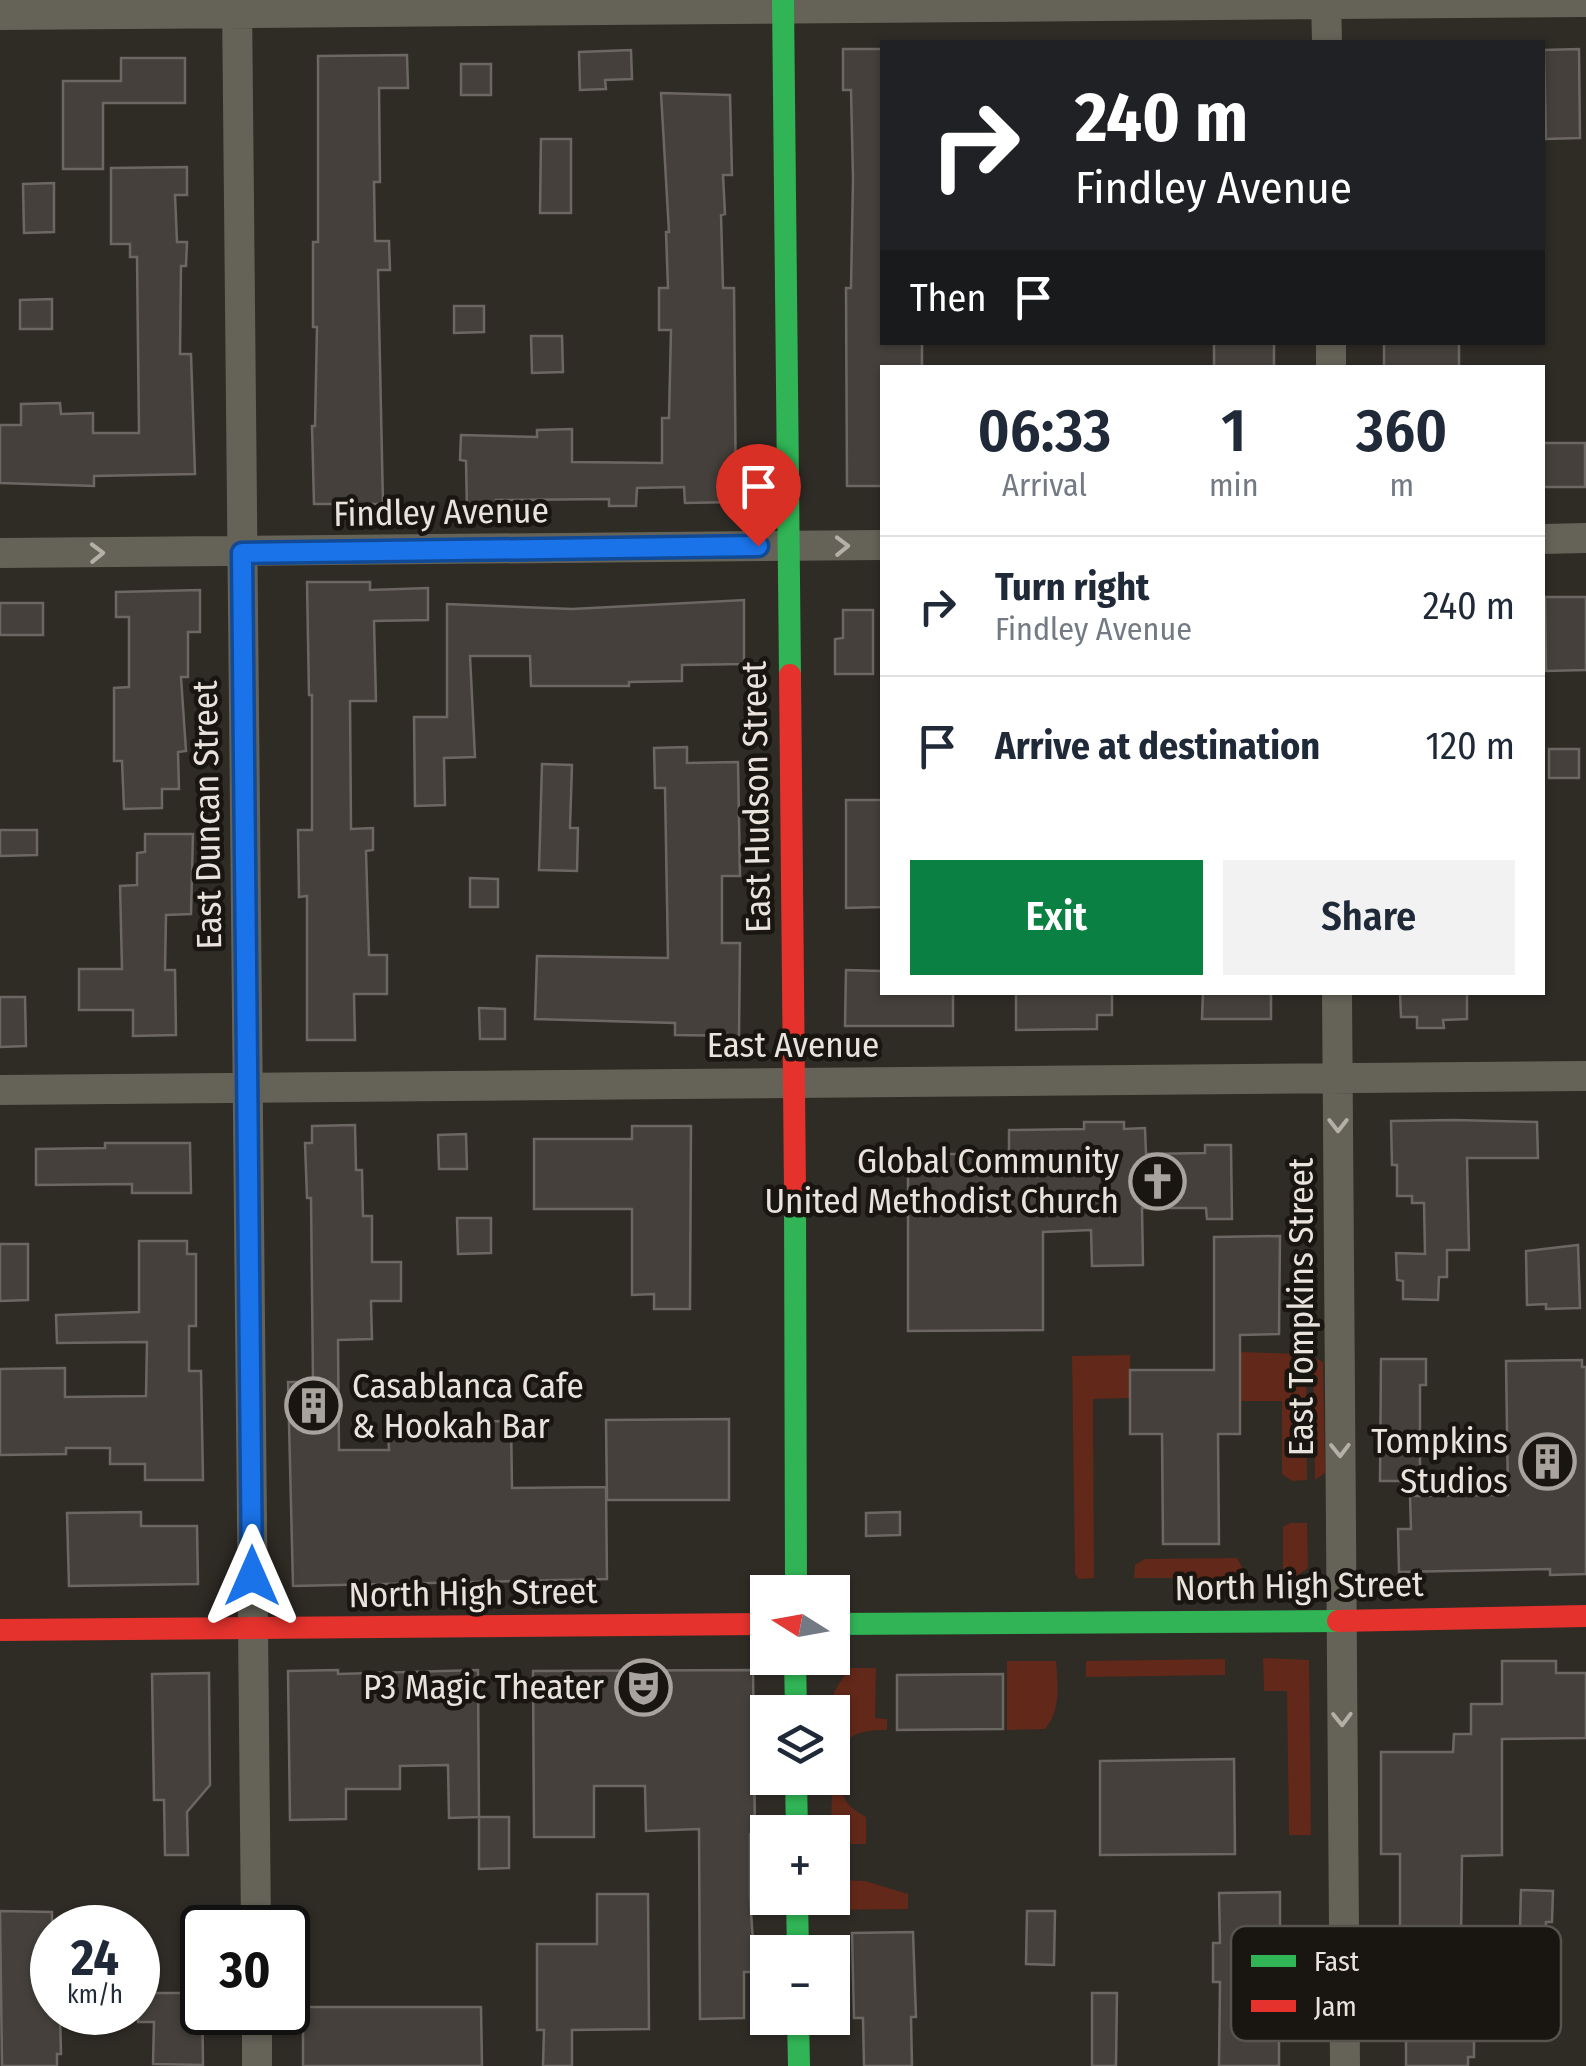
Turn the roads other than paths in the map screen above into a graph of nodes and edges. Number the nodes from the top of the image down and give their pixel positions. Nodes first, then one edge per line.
1 (1326, 2) edge
2 (1586, 2) edge
3 (783, 4) edge
4 (237, 6) edge
5 (0, 15) edge
6 (1327, 40) edge
7 (1586, 538) edge
8 (1545, 539) edge
9 (880, 545) edge
10 (789, 546) junction
11 (0, 553) edge
12 (242, 553) junction
13 (1337, 995) edge
14 (1586, 1076) edge
15 (1338, 1078) junction
16 (794, 1082) junction
17 (248, 1088) junction
18 (0, 1090) edge
19 (796, 1575) edge
20 (1586, 1616) edge
21 (1341, 1621) junction
22 (750, 1624) edge
23 (850, 1624) edge
24 (0, 1630) edge
25 (253, 1630) junction
26 (256, 1905) edge
27 (1344, 1926) edge
28 (256, 2035) edge
29 (798, 2035) edge
30 (1345, 2041) edge
31 (257, 2066) edge
32 (799, 2066) edge
33 (1345, 2066) edge

1 - 2 street
1 - 3 street
1 - 6 street
3 - 4 street
3 - 10 main road, East Hudson Street
4 - 5 street
4 - 12 street, East Duncan Street
7 - 8 street
10 -> 9 street, Findley Avenue
10 - 12 street, Findley Avenue
10 - 16 main road, East Hudson Street
11 -> 12 street, Findley Avenue
12 - 17 street, East Duncan Street
13 - 15 street, East Tompkins Street
14 - 15 street, East Avenue
15 - 16 street, East Avenue
15 -> 21 street, East Tompkins Street
16 - 17 street, East Avenue
16 - 19 main road, East Hudson Street
17 - 18 street, East Avenue
17 - 25 street, East Duncan Street
20 - 21 main road, North High Street
21 - 23 main road, North High Street
21 -> 27 street, East Tompkins Street
22 - 25 main road, North High Street
24 - 25 main road, North High Street
25 - 26 street, East Duncan Street
28 - 31 street
29 - 32 main road
30 -> 33 street, East Tompkins Street

